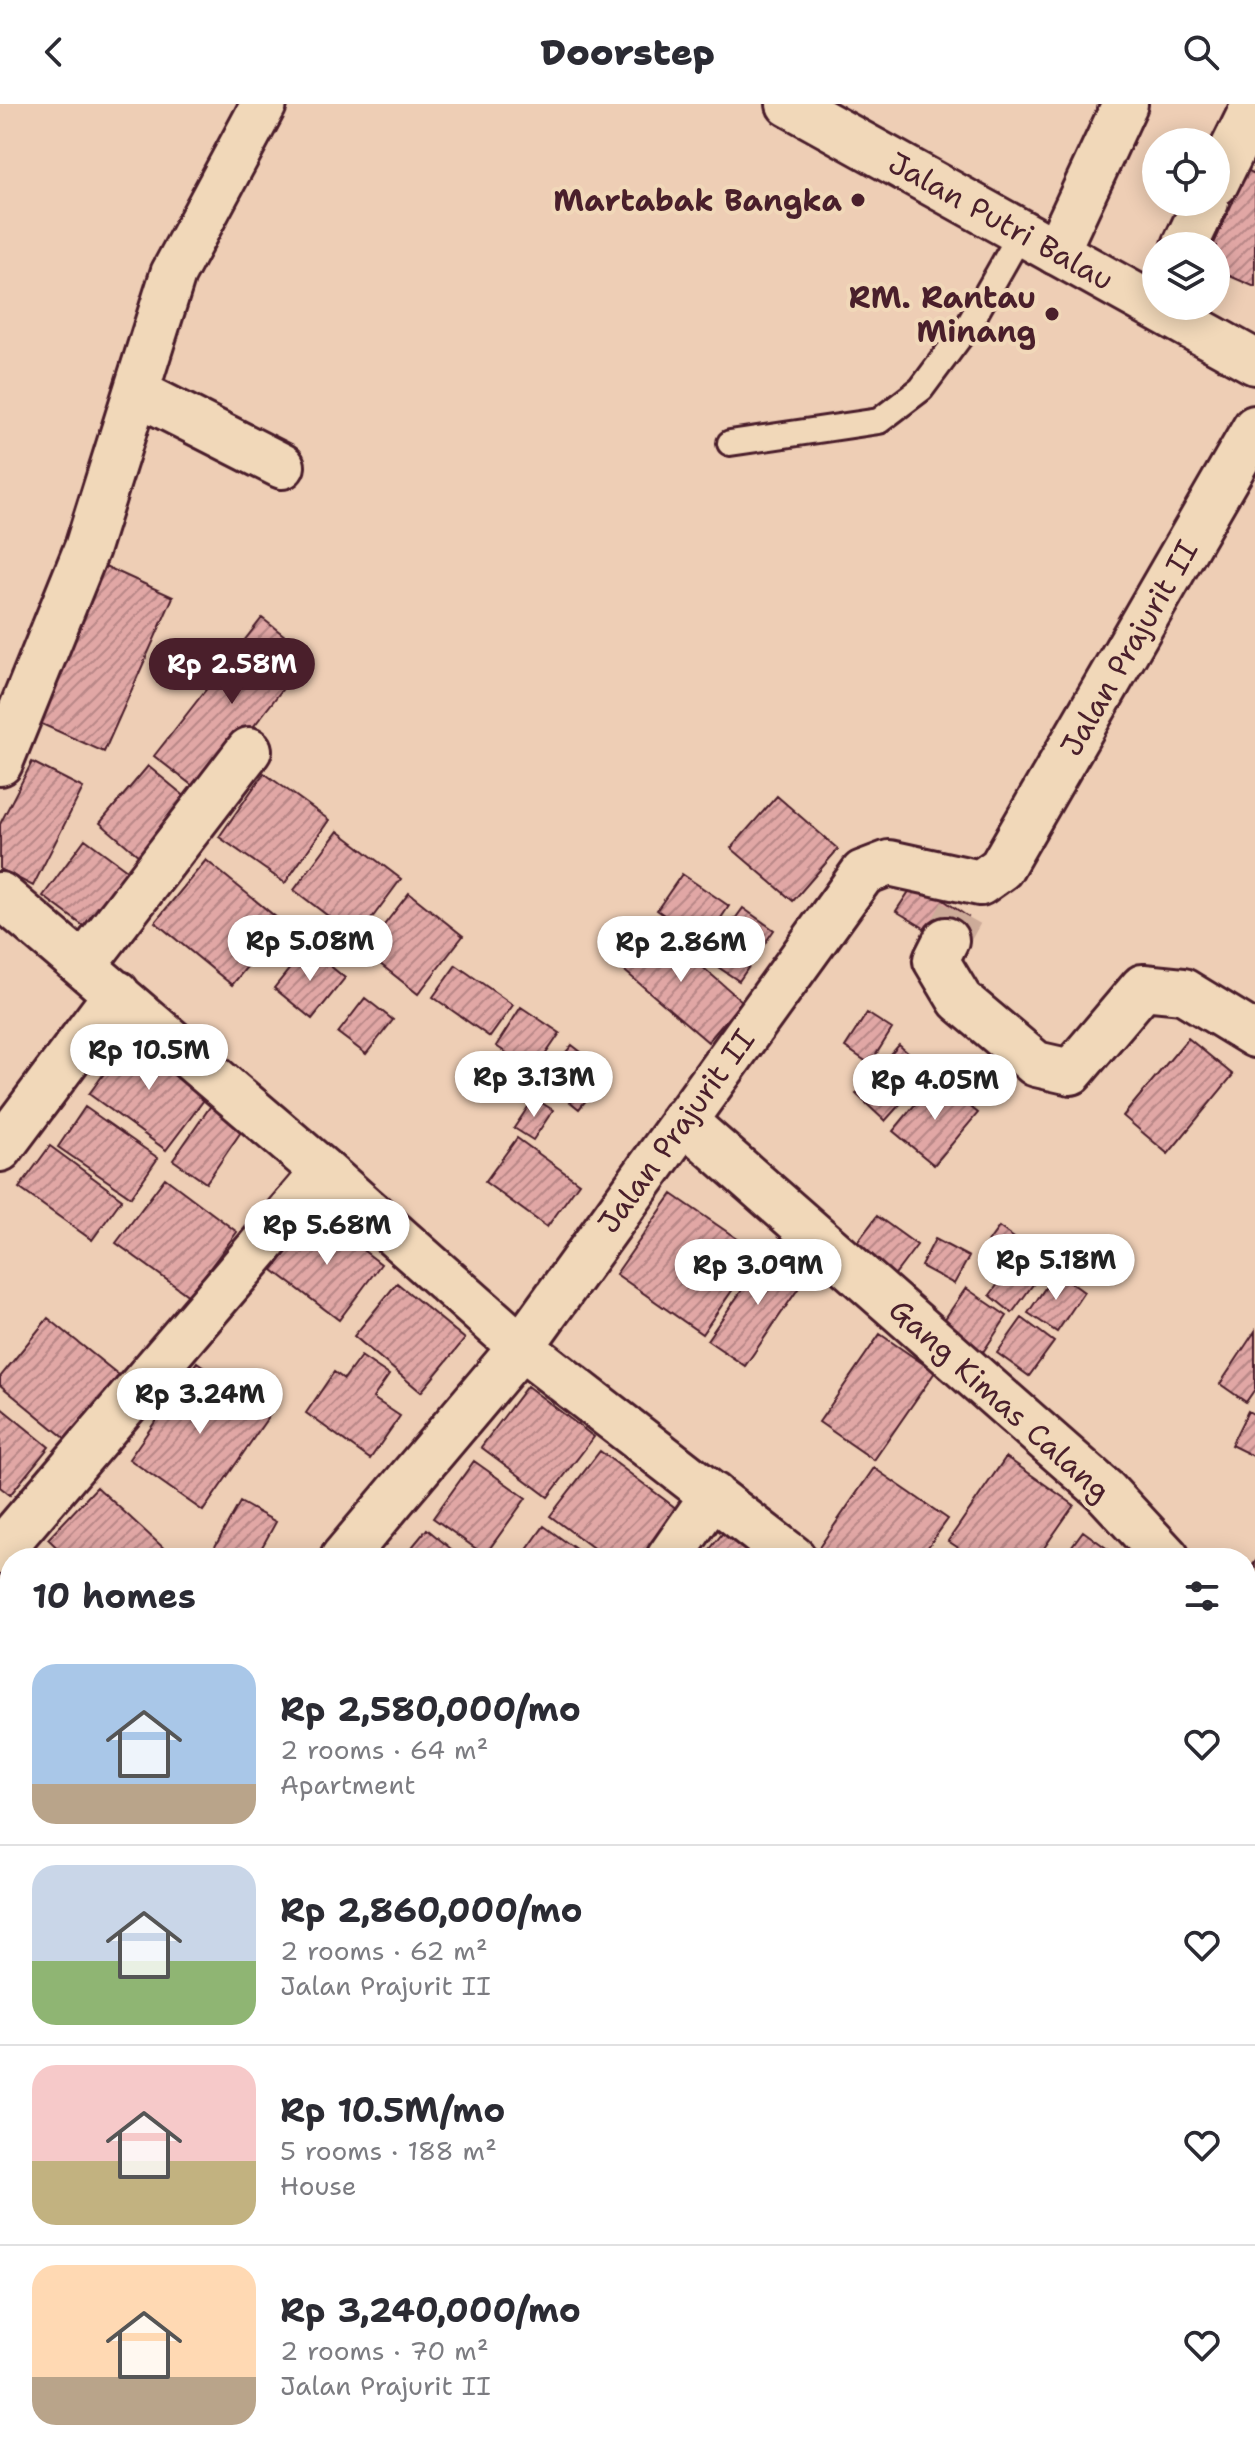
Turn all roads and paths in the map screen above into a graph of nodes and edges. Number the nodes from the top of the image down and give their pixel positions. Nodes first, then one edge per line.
1 (264, 104) edge
2 (789, 104) edge
3 (1125, 104) edge
4 (1255, 104) edge
5 (1230, 155) edge
6 (1038, 242) junction
7 (1142, 298) edge
8 (1182, 320) edge
9 (1255, 362) edge
10 (136, 392) junction
11 (1255, 428) edge
12 (730, 443) dead end
13 (282, 466) dead end
14 (249, 750) dead end
15 (0, 763) edge
16 (0, 895) edge
17 (962, 912) junction
18 (83, 966) junction
19 (117, 993) junction
20 (1255, 1035) edge
21 (683, 1120) junction
22 (0, 1149) edge
23 (324, 1172) junction
24 (521, 1347) junction
25 (713, 1495) junction
26 (3, 1548) edge
27 (351, 1548) edge
28 (676, 1548) edge
29 (780, 1548) edge
30 (1158, 1548) edge

1 - 10 street
2 - 6 street, Jalan Putri Balau
3 - 6 street
4 - 5 street
6 - 7 street, Jalan Putri Balau
6 - 12 lane
8 - 9 street, Jalan Putri Balau
10 - 13 street
10 - 15 street
11 - 17 street, Jalan Prajurit II
14 - 18 street
16 - 18 street
17 - 20 street
17 - 21 street, Jalan Prajurit II
18 - 19 street
19 - 22 street
19 - 23 street
21 - 24 street, Jalan Prajurit II
21 - 30 street, Gang Kimas Calang
23 - 24 street
23 - 26 street
24 - 25 street
24 - 27 street, Jalan Prajurit II
25 - 28 street
25 - 29 street

